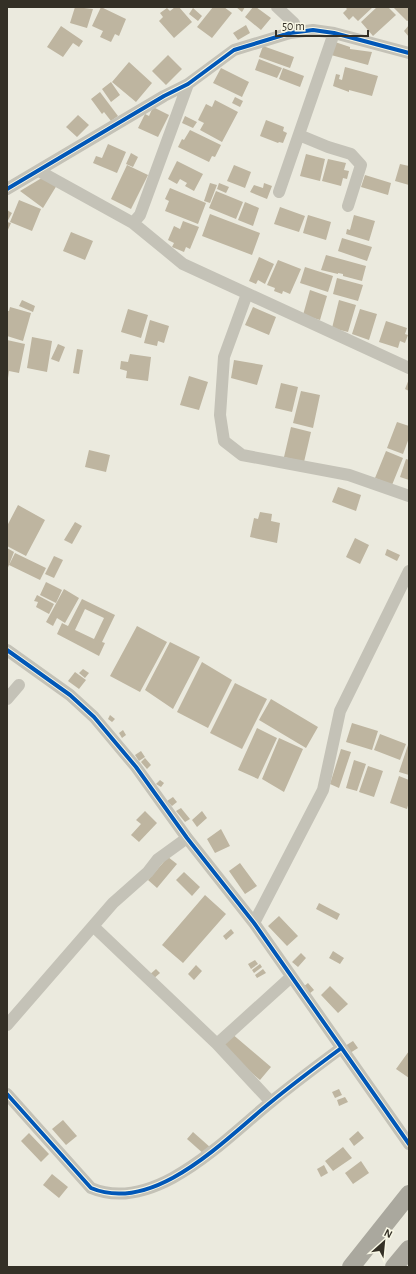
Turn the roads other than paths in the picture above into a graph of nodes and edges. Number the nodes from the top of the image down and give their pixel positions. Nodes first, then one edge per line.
1 (277, 7) edge
2 (334, 32) junction
3 (290, 33) junction
4 (409, 53) edge
5 (188, 84) junction
6 (299, 135) junction
7 (39, 171) junction
8 (9, 184) edge
9 (279, 192) dead end
10 (348, 206) dead end
11 (133, 224) junction
12 (247, 294) junction
13 (409, 368) edge
14 (409, 496) edge
15 (409, 571) edge
16 (7, 650) edge
17 (19, 685) dead end
18 (7, 699) edge
19 (187, 838) junction
20 (254, 923) junction
21 (93, 926) junction
22 (291, 977) junction
23 (7, 1025) edge
24 (217, 1044) junction
25 (340, 1049) junction
26 (7, 1094) edge
27 (271, 1102) junction
28 (409, 1144) edge
29 (409, 1194) edge
30 (409, 1249) edge
31 (351, 1267) edge
32 (394, 1267) edge

1 - 3 street
2 - 3 street
2 - 4 street
2 - 6 street
3 - 5 street
5 - 7 street
5 - 11 street
6 - 9 street
6 - 10 street
7 - 8 street
7 - 11 street
11 - 12 street
12 - 13 street
12 - 14 street
15 - 20 street
16 - 19 street
17 - 18 street
19 - 20 street
19 - 21 street
20 - 22 street
21 - 23 street
21 - 24 street
22 - 24 street
22 - 25 street
24 - 27 street
25 - 27 street
25 - 28 street
26 - 27 street
29 - 31 highway
30 - 32 highway

